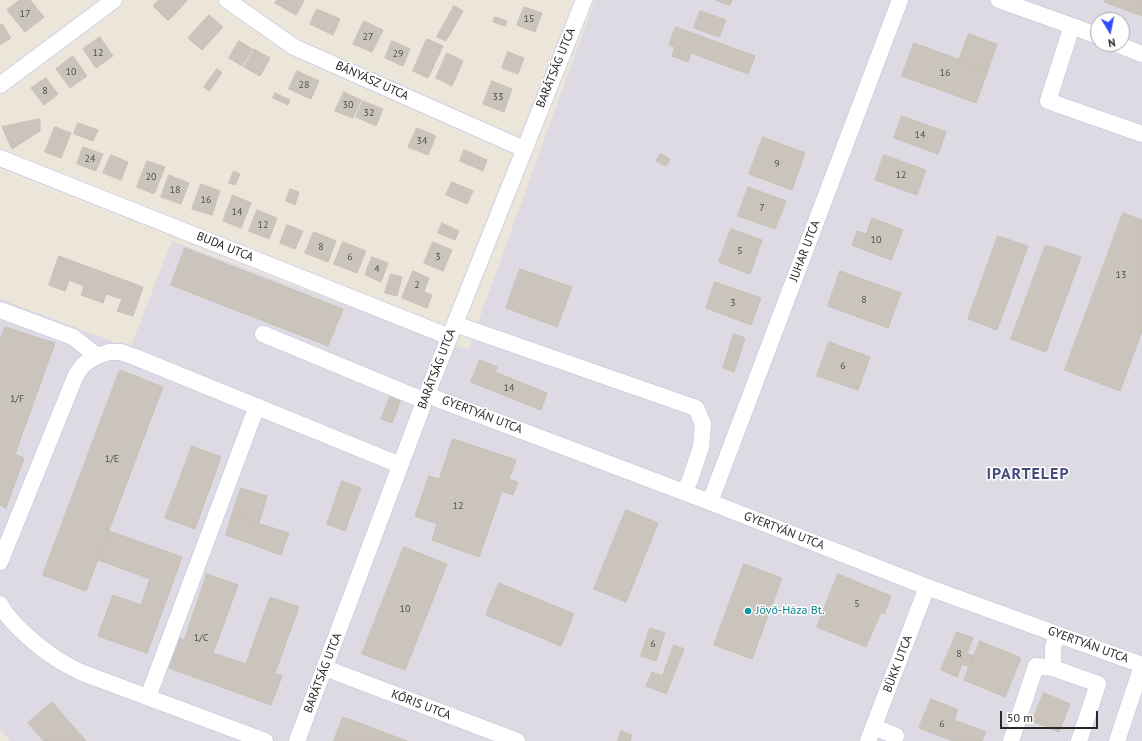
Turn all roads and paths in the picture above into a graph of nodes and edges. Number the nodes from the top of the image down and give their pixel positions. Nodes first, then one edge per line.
1 (114, 0) edge
2 (227, 0) edge
3 (584, 0) edge
4 (900, 0) edge
5 (999, 0) edge
6 (1072, 26) junction
7 (1090, 33) edge
8 (1130, 49) edge
9 (1142, 54) edge
10 (0, 85) edge
11 (1142, 134) edge
12 (524, 149) junction
13 (0, 158) edge
14 (0, 310) edge
15 (452, 330) junction
16 (263, 334) dead end
17 (96, 356) junction
18 (426, 398) junction
19 (257, 406) junction
20 (400, 465) junction
21 (684, 492) junction
22 (710, 502) junction
23 (0, 562) edge
24 (927, 587) junction
25 (0, 604) edge
26 (1057, 634) junction
27 (1142, 666) edge
28 (325, 668) junction
29 (1053, 668) junction
30 (148, 697) junction
31 (871, 734) edge
32 (896, 736) dead end
33 (265, 741) edge
34 (297, 741) edge
35 (517, 741) edge
36 (1011, 741) edge
37 (1079, 741) edge
38 (1117, 741) edge

1 - 10 street
2 - 12 street, BÁNYÁSZ UTCA
3 - 12 street, BARÁTSÁG UTCA
4 - 22 street, JUHAR UTCA
5 - 6 street
6 - 7 street
6 - 11 street
8 - 9 street
12 - 15 street, BARÁTSÁG UTCA
13 - 15 street, BUDA UTCA
14 - 17 street
15 - 18 street, BARÁTSÁG UTCA
15 - 21 street, BUDA UTCA
16 - 18 street, GYERTYÁN UTCA
17 - 19 street
17 - 23 street
18 - 20 street, BARÁTSÁG UTCA
18 - 21 street, GYERTYÁN UTCA
19 - 20 street
19 - 30 street
20 - 28 street, BARÁTSÁG UTCA
21 - 22 street, GYERTYÁN UTCA
22 - 24 street, GYERTYÁN UTCA
24 - 26 street, GYERTYÁN UTCA
24 - 31 street, BÜKK UTCA
25 - 30 street
26 - 27 street, GYERTYÁN UTCA
26 - 29 street
27 - 38 street
28 - 34 street, BARÁTSÁG UTCA
28 - 35 street, KŐRIS UTCA
29 - 36 street
29 - 37 street
30 - 33 street
31 - 32 street

